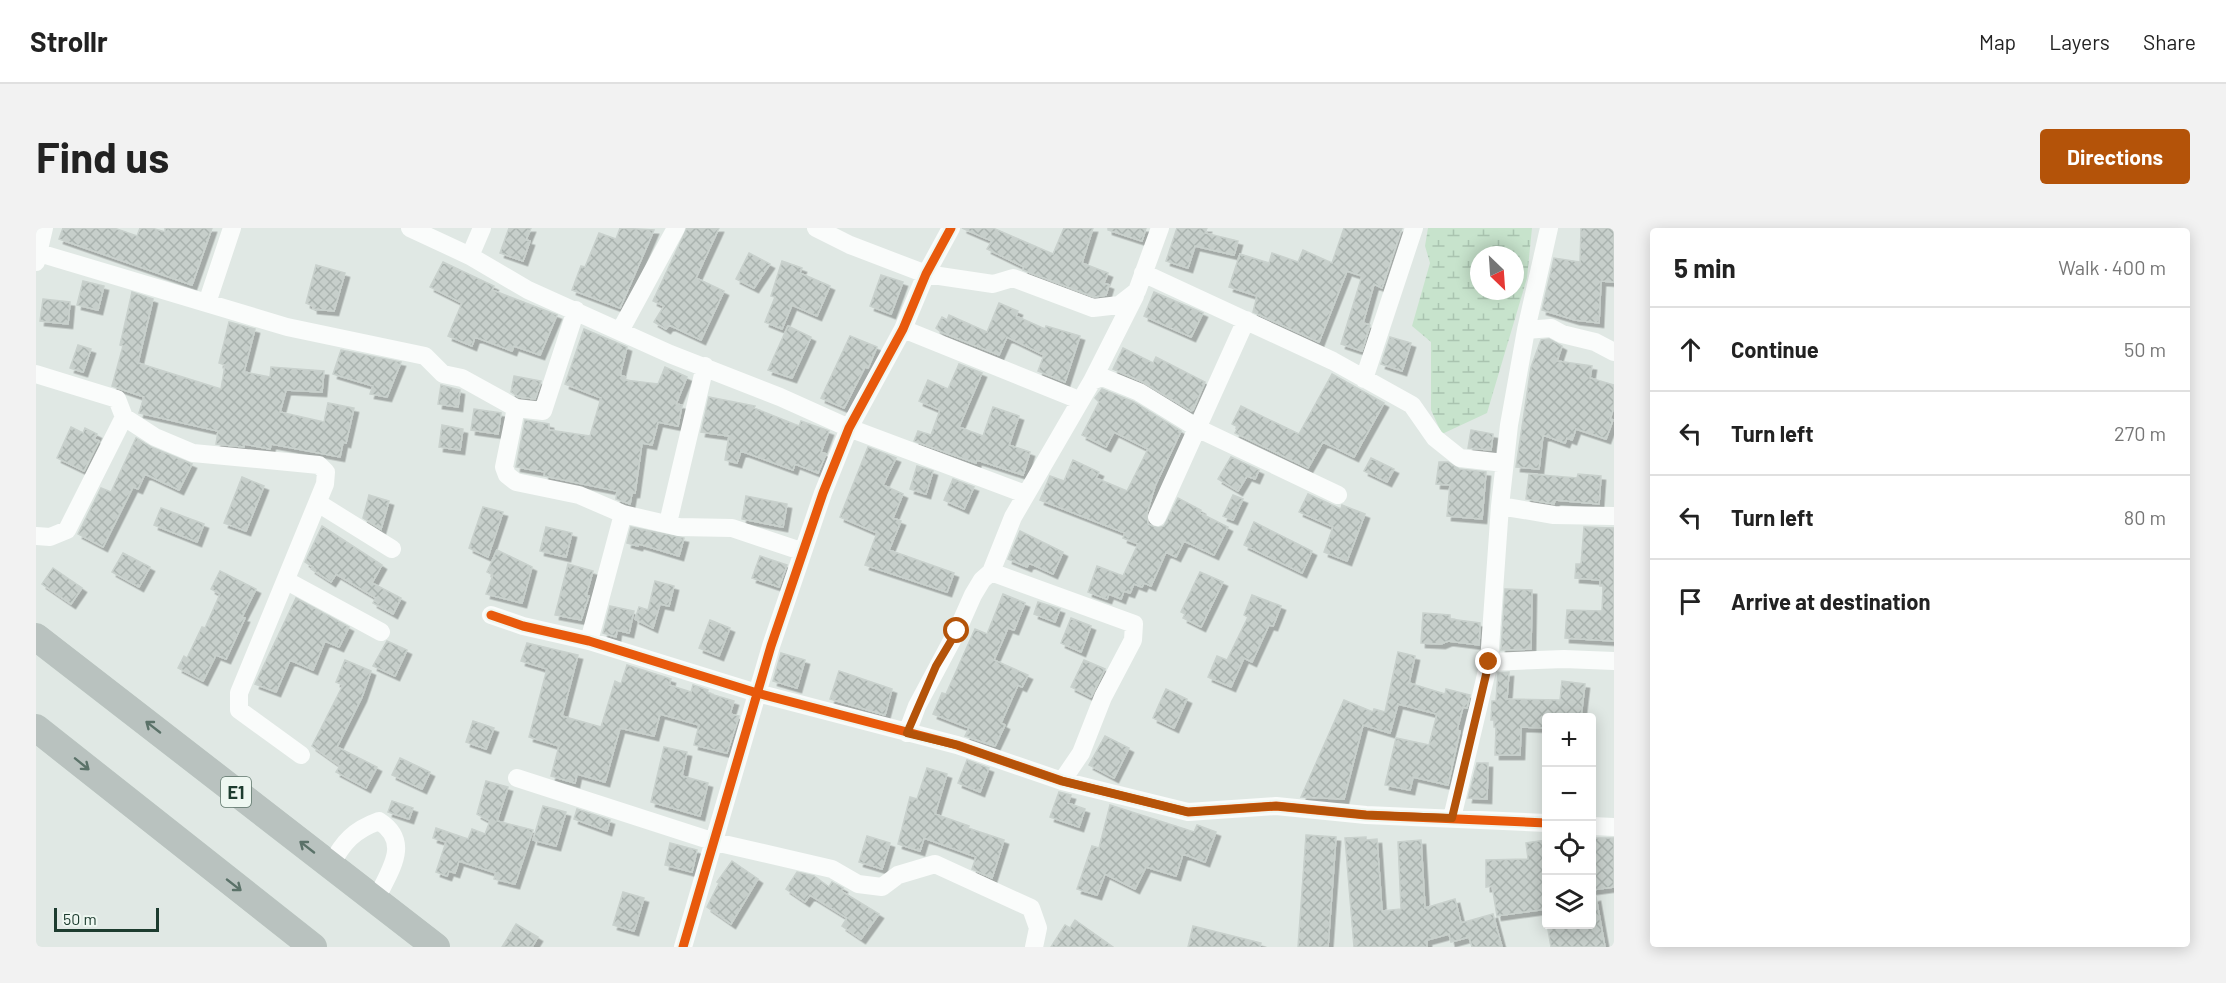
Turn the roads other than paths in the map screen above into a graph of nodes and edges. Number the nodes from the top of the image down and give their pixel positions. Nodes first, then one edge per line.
1 (44, 228) edge
2 (232, 228) edge
3 (410, 228) edge
4 (482, 228) edge
5 (676, 228) edge
6 (816, 228) edge
7 (951, 228) edge
8 (1160, 228) edge
9 (1414, 228) edge
10 (1549, 228) edge
11 (36, 256) edge
12 (470, 256) junction
13 (1143, 273) junction
14 (926, 274) junction
15 (1137, 291) junction
16 (207, 303) junction
17 (576, 310) junction
18 (1246, 320) junction
19 (903, 329) junction
20 (1526, 330) junction
21 (620, 331) junction
22 (1614, 352) edge
23 (705, 366) junction
24 (36, 374) edge
25 (1364, 379) junction
26 (1092, 381) junction
27 (1079, 400) junction
28 (516, 408) junction
29 (124, 417) junction
30 (849, 428) junction
31 (1199, 429) junction
32 (1504, 463) junction
33 (1025, 494) junction
34 (1338, 495) dead end
35 (318, 503) junction
36 (1500, 506) junction
37 (622, 514) junction
38 (1614, 516) edge
39 (1157, 517) dead end
40 (668, 523) junction
41 (36, 536) edge
42 (392, 549) dead end
43 (801, 551) junction
44 (991, 572) junction
45 (287, 581) junction
46 (491, 615) dead end
47 (381, 632) dead end
48 (36, 637) edge
49 (589, 641) junction
50 (1614, 661) edge
51 (1489, 662) junction
52 (757, 693) junction
53 (36, 728) edge
54 (907, 733) junction
55 (301, 755) dead end
56 (516, 778) dead end
57 (1062, 781) junction
58 (1452, 818) junction
59 (1542, 823) edge
60 (1596, 825) edge
61 (1614, 827) edge
62 (715, 842) junction
63 (331, 865) junction
64 (376, 900) junction
65 (313, 947) edge
66 (436, 947) edge
67 (683, 947) edge
68 (1034, 947) edge

1 - 11 street
2 - 16 street
3 - 12 street
4 - 12 street
5 - 21 street
6 - 14 street
7 - 14 street
8 - 13 street
9 - 25 street
10 - 20 street
11 - 16 street
12 - 17 street
13 - 15 street
13 - 18 street
14 - 15 street
14 - 19 street
15 - 26 street
16 - 28 street
17 - 21 street
17 - 28 street
18 - 25 street
18 - 31 street
19 - 27 street
19 - 30 street
20 - 22 street
20 - 32 street
21 - 23 street
23 - 30 street
23 - 40 street
24 - 29 street
25 - 32 street
26 - 27 street
26 - 31 street
27 - 33 street
28 - 37 street
29 - 35 street
29 - 41 street
30 - 33 street
30 - 43 street
31 - 34 street
31 - 39 street
32 - 36 street
33 - 44 street
35 - 42 street
35 - 45 street
36 - 38 street
36 - 51 street
37 - 40 street
37 - 49 street
40 - 43 street
43 - 52 street
44 - 54 street
44 - 57 street
45 - 47 street
45 - 55 street
46 - 49 street
63 -> 48 highway, E1
49 - 52 street
50 - 51 street
51 - 58 street
52 - 54 street
52 - 62 street
53 -> 65 highway
54 - 57 street
56 - 62 street
57 - 58 street
58 - 59 street
60 - 61 street
62 - 67 street
62 - 68 street
63 - 64 highway, E1
63 - 64 street
64 - 66 highway, E1

